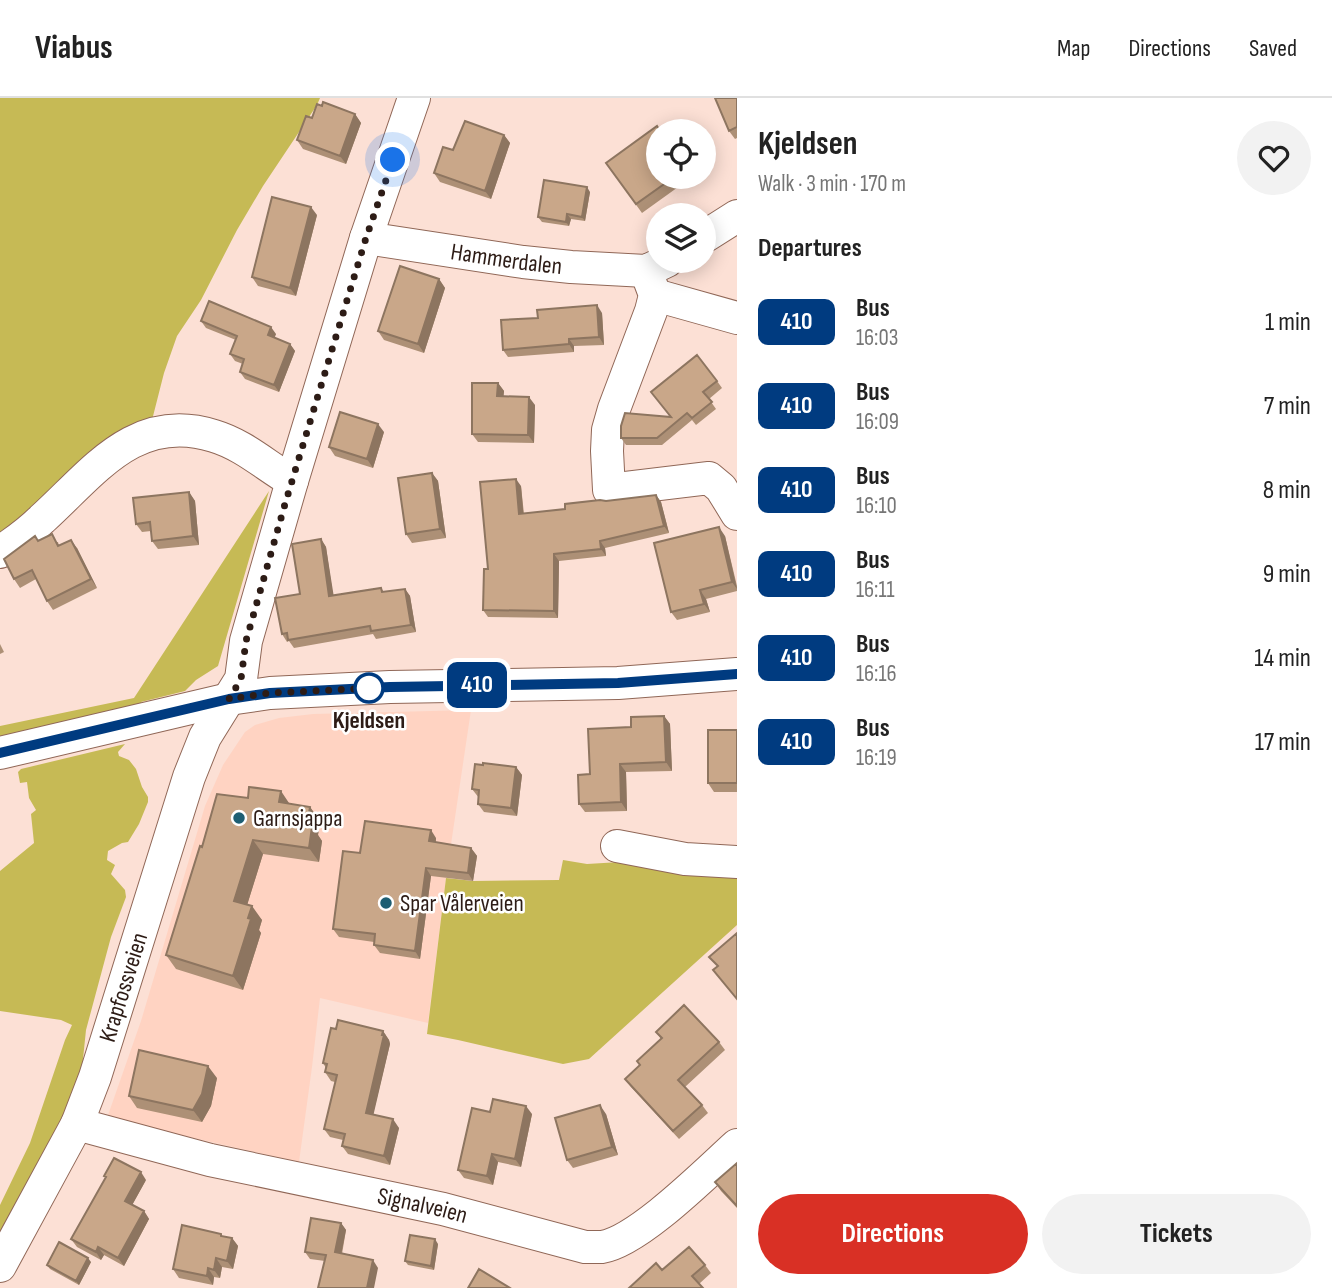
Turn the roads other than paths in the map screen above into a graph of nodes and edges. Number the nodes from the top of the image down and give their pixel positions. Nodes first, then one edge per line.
1 (414, 98) edge
2 (737, 216) edge
3 (716, 229) edge
4 (366, 238) junction
5 (656, 275) edge
6 (737, 318) edge
7 (292, 481) junction
8 (737, 514) edge
9 (0, 552) edge
10 (737, 674) edge
11 (229, 699) junction
12 (0, 753) edge
13 (617, 846) dead end
14 (737, 862) edge
15 (77, 1124) junction
16 (737, 1145) edge
17 (0, 1266) edge

1 - 4 street, Krapfossveien
2 - 3 street
4 - 5 street, Hammerdalen
4 - 7 street, Krapfossveien
5 - 6 street, Hammerdalen
5 - 8 street
7 - 9 street
7 - 11 street, Krapfossveien
10 - 11 street
11 - 12 street
11 - 15 street, Krapfossveien
13 - 14 street
15 - 16 street, Signalveien
15 - 17 street, Krapfossveien

